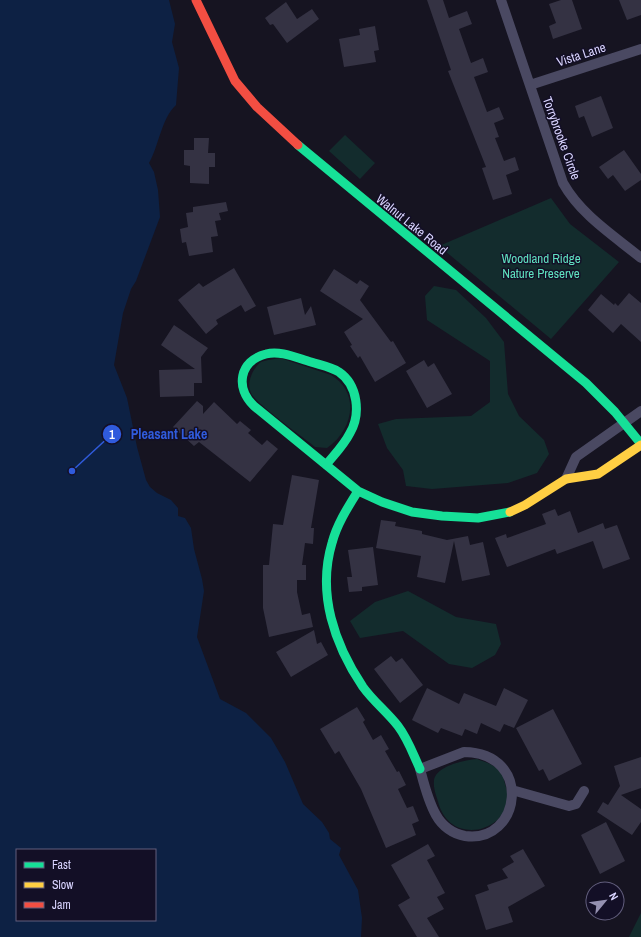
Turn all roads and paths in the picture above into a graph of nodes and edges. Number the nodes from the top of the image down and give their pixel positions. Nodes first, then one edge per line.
1 (196, 0) edge
2 (501, 0) edge
3 (641, 48) edge
4 (530, 85) junction
5 (641, 258) edge
6 (641, 411) edge
7 (626, 422) junction
8 (641, 444) edge
9 (326, 464) junction
10 (566, 479) junction
11 (358, 491) junction
12 (420, 768) junction
13 (512, 790) junction
14 (584, 791) dead end

1 - 7 street, Walnut Lake Road
2 - 4 street, Torrybrooke Circle
3 - 4 street, Vista Lane
4 - 5 street, Torrybrooke Circle
6 - 7 street
7 - 8 street, Walnut Lake Road
7 - 10 street
8 - 10 street
9 - 9 street
9 - 11 street
10 - 11 street
11 - 12 street
12 - 13 street
12 - 13 street
13 - 14 street

